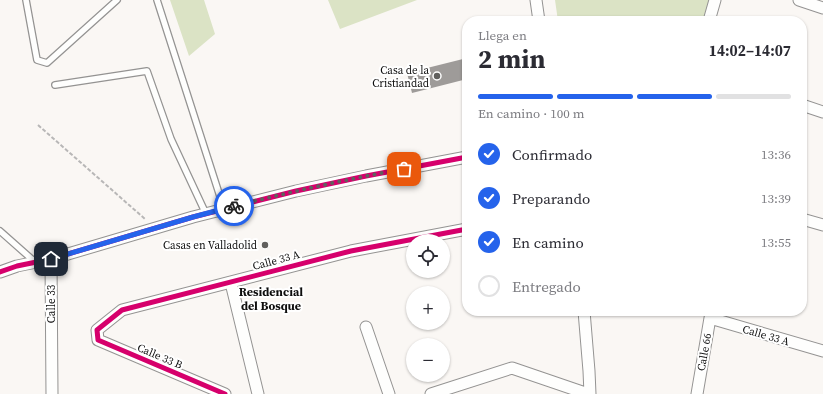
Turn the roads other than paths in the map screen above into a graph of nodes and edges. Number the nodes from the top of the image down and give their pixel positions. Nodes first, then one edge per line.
1 (26, 0) edge
2 (116, 0) edge
3 (157, 0) edge
4 (536, 0) edge
5 (715, 0) edge
6 (799, 0) edge
7 (823, 8) edge
8 (538, 16) edge
9 (710, 16) edge
10 (55, 85) dead end
11 (807, 107) edge
12 (823, 112) edge
13 (462, 157) edge
14 (224, 209) junction
15 (206, 214) junction
16 (807, 220) edge
17 (823, 224) edge
18 (462, 230) edge
19 (0, 231) edge
20 (51, 259) junction
21 (36, 262) junction
22 (0, 272) edge
23 (231, 283) junction
24 (584, 316) edge
25 (711, 316) edge
26 (717, 316) edge
27 (366, 327) dead end
28 (97, 330) joint
29 (823, 351) edge
30 (52, 394) edge
31 (225, 394) edge
32 (258, 394) edge
33 (389, 394) edge
34 (431, 394) edge
35 (589, 394) edge
36 (697, 394) edge

1 - 2 lane
3 - 14 lane
4 - 8 street
5 - 9 street
6 - 7 street
10 - 15 lane
11 - 12 street
13 - 14 street
14 - 15 street
15 - 20 street
16 - 17 street
18 - 23 street, Calle 33 A
19 - 21 lane
20 - 21 street
20 - 30 street, Calle 33
21 - 22 street
23 - 28 street, Calle 33 A
23 - 32 street
24 - 35 street
25 - 36 street, Calle 66
26 - 29 street, Calle 33 A
27 - 33 street
28 - 31 street, Calle 33 B
34 - 35 street

